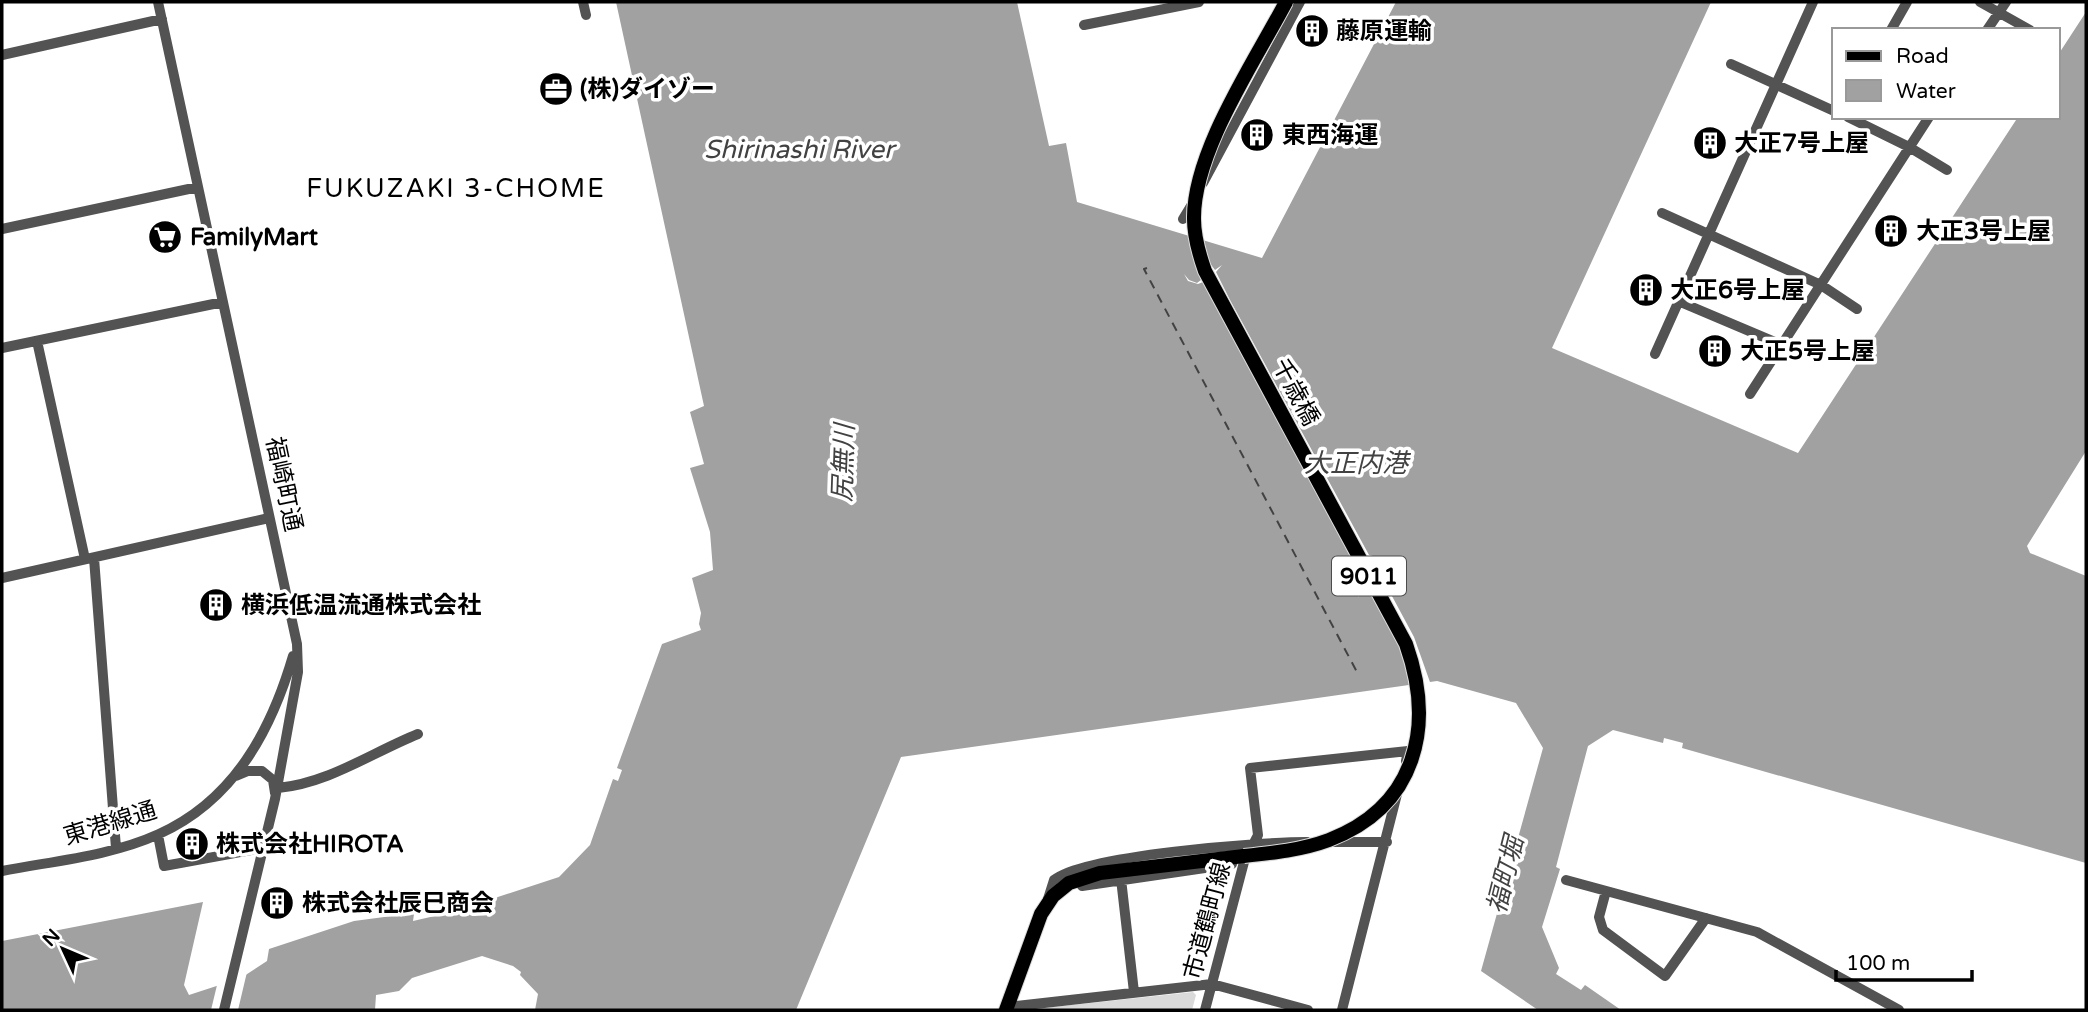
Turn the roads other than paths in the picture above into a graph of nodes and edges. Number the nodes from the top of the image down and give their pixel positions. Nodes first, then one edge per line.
1 (158, 2) edge
2 (583, 2) edge
3 (1199, 2) edge
4 (1286, 2) edge
5 (1300, 2) edge
6 (1813, 2) edge
7 (1907, 2) edge
8 (1980, 2) edge
9 (2003, 6) edge
10 (586, 15) dead end
11 (162, 19) junction
12 (1084, 25) dead end
13 (1892, 28) edge
14 (1988, 28) edge
15 (2028, 28) edge
16 (2, 54) edge
17 (1731, 64) dead end
18 (1776, 84) junction
19 (1832, 110) edge
20 (1851, 119) edge
21 (1928, 119) edge
22 (1909, 146) junction
23 (1947, 170) dead end
24 (198, 187) junction
25 (1662, 213) dead end
26 (1183, 219) dead end
27 (2, 229) edge
28 (1708, 234) junction
29 (1821, 285) junction
30 (1678, 301) junction
31 (223, 302) junction
32 (1857, 309) dead end
33 (37, 341) junction
34 (1782, 345) junction
35 (2, 348) edge
36 (1655, 354) dead end
37 (1750, 394) dead end
38 (269, 518) junction
39 (89, 558) junction
40 (2, 578) edge
41 (297, 644) junction
42 (418, 734) dead end
43 (233, 776) junction
44 (277, 794) junction
45 (158, 835) junction
46 (1387, 842) junction
47 (1253, 844) junction
48 (116, 848) junction
49 (263, 848) junction
50 (1244, 862) junction
51 (2, 871) edge
52 (1121, 879) junction
53 (1566, 880) dead end
54 (1076, 885) junction
55 (1606, 891) junction
56 (1046, 905) junction
57 (1706, 918) junction
58 (1212, 984) junction
59 (1134, 992) junction
60 (1264, 1005) edge
61 (1007, 1008) edge
62 (225, 1010) edge
63 (1205, 1010) edge
64 (1308, 1010) edge
65 (1342, 1010) edge
66 (1899, 1010) edge

1 - 11 street, 福崎町通
2 - 10 street
3 - 12 street
4 - 54 main road, 千歳橋 / 9011, bridge
5 - 26 street
6 - 18 street
7 - 13 street
8 - 9 street
9 - 14 street
9 - 15 street
11 - 16 street
11 - 24 street, 福崎町通
17 - 18 street
18 - 19 street
18 - 28 street
20 - 22 street
21 - 22 street
22 - 23 street
22 - 29 street
24 - 27 street
24 - 31 street, 福崎町通
25 - 28 street
28 - 29 street
28 - 30 street
29 - 32 street
29 - 34 street
30 - 34 street
30 - 36 street
31 - 33 street
31 - 38 street, 福崎町通
33 - 35 street
33 - 39 street
34 - 37 street
38 - 39 street
38 - 41 street, 福崎町通
39 - 40 street
39 - 48 street
41 - 43 street, 東港線通
41 - 44 street, 福崎町通
42 - 44 street
43 - 44 street
43 - 45 street, 東港線通
44 - 49 street, 福崎町通
45 - 48 street, 東港線通
45 - 49 street
46 - 47 street
46 - 47 street
46 - 65 street
47 - 50 street, 市道鶴町線
47 - 56 street
48 - 51 street, 東港線通
49 - 62 street, 福崎町通
50 - 52 street
50 - 58 street, 市道鶴町線
52 - 54 street
52 - 59 street
53 - 55 street
54 - 56 main road
55 - 57 street
55 - 57 street
56 - 61 main road
57 - 66 street
58 - 59 street
58 - 60 street
58 - 63 street, 市道鶴町線
59 - 61 street
60 - 64 street

